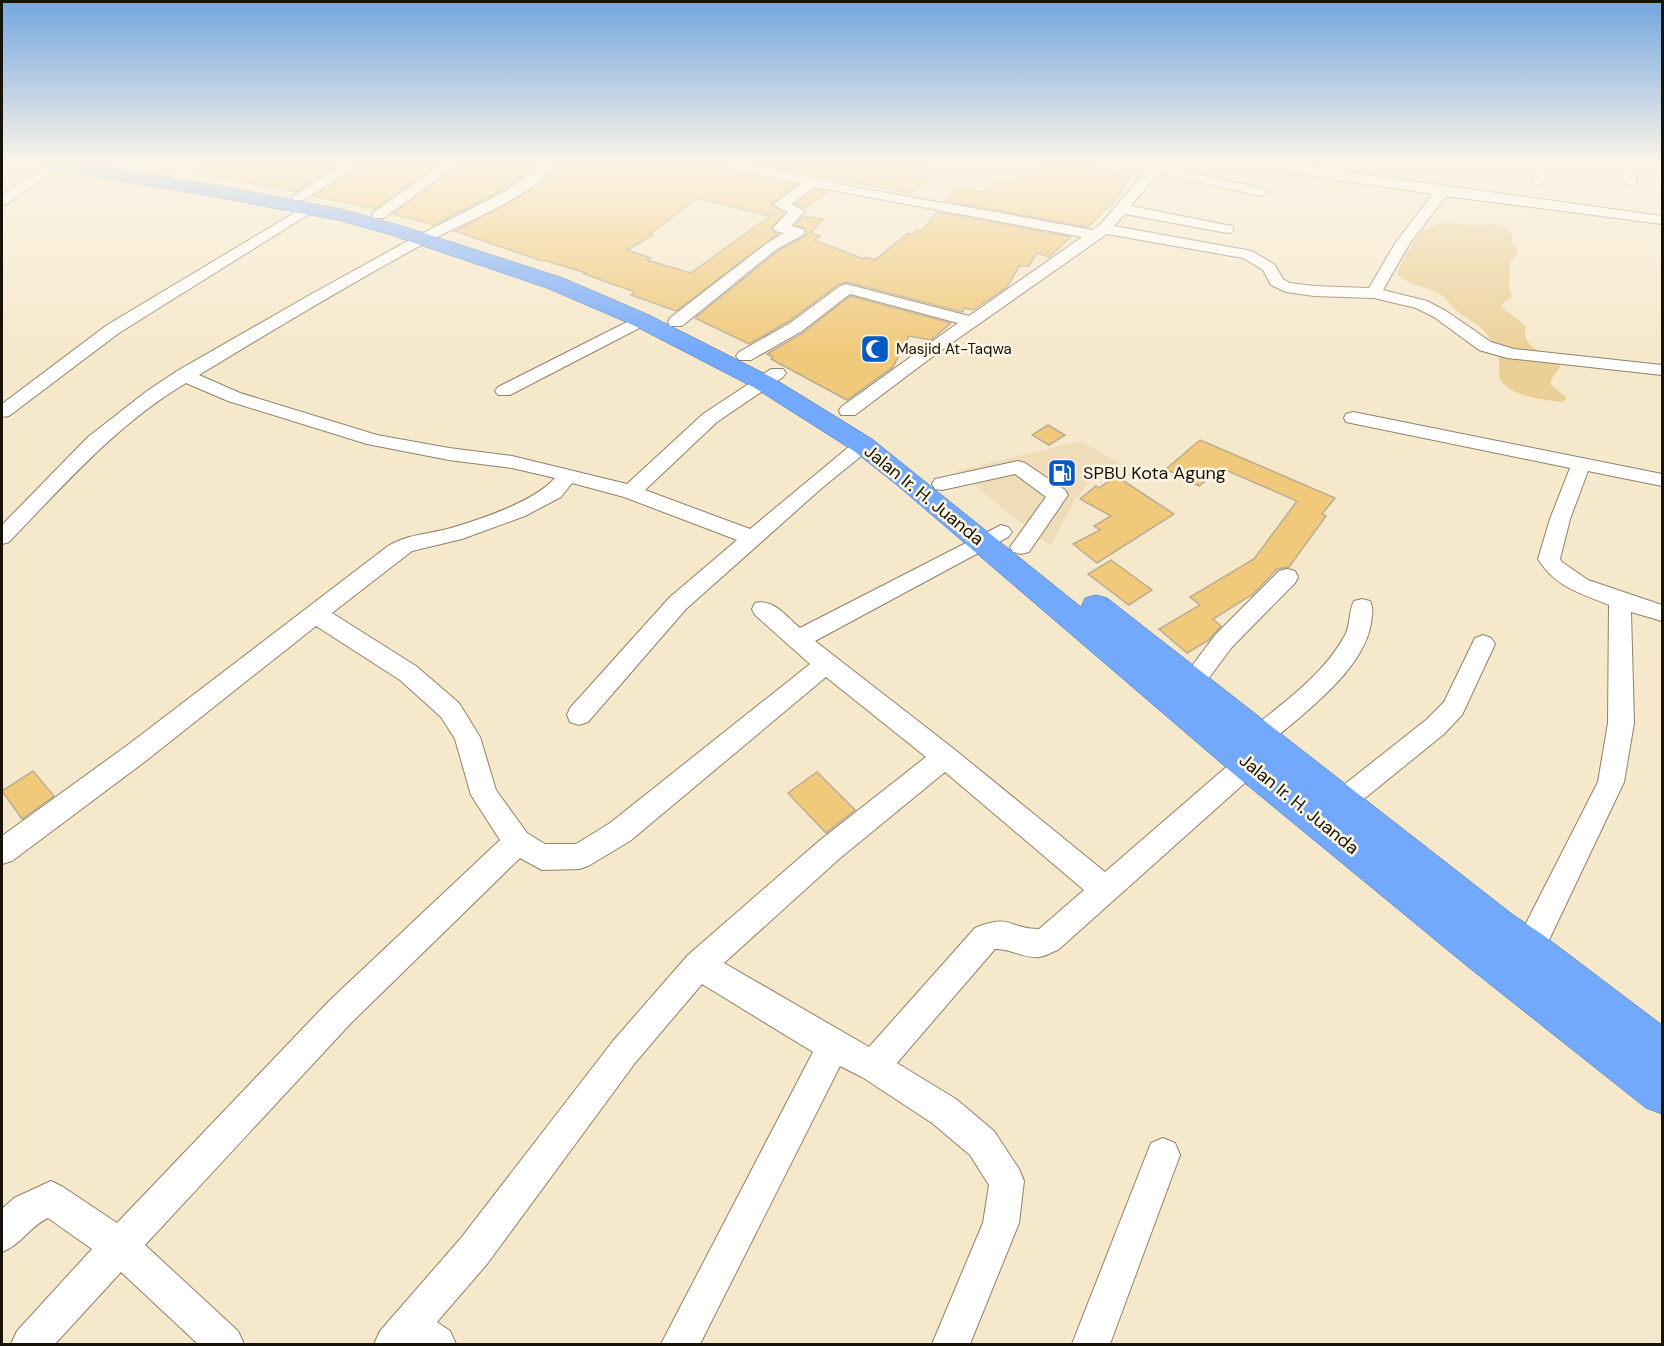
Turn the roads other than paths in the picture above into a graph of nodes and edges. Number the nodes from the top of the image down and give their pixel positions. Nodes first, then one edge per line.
1 (267, 227) edge
2 (385, 227) edge
3 (407, 227) edge
4 (447, 227) edge
5 (781, 227) edge
6 (1069, 227) edge
7 (1104, 227) edge
8 (1216, 227) edge
9 (1415, 227) edge
10 (1227, 229) dead end
11 (1099, 232) junction
12 (429, 236) junction
13 (1374, 293) junction
14 (641, 320) junction
15 (970, 321) junction
16 (676, 322) junction
17 (745, 356) junction
18 (1662, 370) edge
19 (183, 375) junction
20 (771, 378) junction
21 (504, 391) dead end
22 (848, 411) junction
23 (2, 412) edge
24 (1353, 418) dead end
25 (863, 445) junction
26 (1581, 464) junction
27 (568, 475) junction
28 (1662, 480) edge
29 (942, 484) junction
30 (631, 492) junction
31 (2, 537) edge
32 (753, 538) junction
33 (1002, 541) junction
34 (1287, 577) dead end
35 (1620, 600) junction
36 (1362, 607) dead end
37 (763, 609) dead end
38 (1662, 613) edge
39 (315, 614) junction
40 (798, 640) junction
41 (1483, 644) dead end
42 (826, 664) junction
43 (1191, 683) junction
44 (579, 715) dead end
45 (1254, 751) junction
46 (945, 757) junction
47 (1340, 803) junction
48 (517, 842) junction
49 (2, 852) edge
50 (1104, 889) junction
51 (1529, 949) junction
52 (699, 965) junction
53 (1508, 972) junction
54 (833, 1046) junction
55 (1662, 1052) edge
56 (873, 1066) junction
57 (1662, 1092) edge
58 (1163, 1155) dead end
59 (2, 1234) edge
60 (120, 1248) junction
61 (413, 1339) edge
62 (30, 1344) edge
63 (225, 1344) edge
64 (680, 1344) edge
65 (951, 1344) edge
66 (1091, 1344) edge

1 - 23 street
2 - 12 highway, Jalan Ir. H. Juanda
3 - 12 highway, Jalan Ir. H. Juanda
4 - 12 street
5 - 16 street
6 - 11 street
7 - 11 street
8 - 10 street
9 - 13 street
11 - 13 street
11 - 15 street
12 - 14 highway, Jalan Ir. H. Juanda
12 - 16 highway, Jalan Ir. H. Juanda
12 - 19 street
13 - 18 street
14 - 20 highway, Jalan Ir. H. Juanda
14 - 21 street
15 - 17 street
15 - 22 street
16 - 17 highway, Jalan Ir. H. Juanda
17 - 20 highway, Jalan Ir. H. Juanda
19 - 27 street
19 - 31 street
20 - 22 highway, Jalan Ir. H. Juanda
20 - 25 highway, Jalan Ir. H. Juanda
20 - 30 street
22 - 29 highway, Jalan Ir. H. Juanda
24 - 26 street
25 - 32 street
25 - 33 highway, Jalan Ir. H. Juanda
26 - 28 street
26 - 35 street
27 - 30 street
27 - 39 street
29 - 33 highway, Jalan Ir. H. Juanda
29 - 33 street
30 - 32 street
32 - 44 street
33 - 40 street
33 - 43 highway, Jalan Ir. H. Juanda
33 - 45 highway, Jalan Ir. H. Juanda
34 - 43 street
35 - 38 street
35 - 51 street
36 - 45 street
37 - 40 street
39 - 48 street
39 - 49 street
40 - 42 street
41 - 47 street
42 - 46 street
42 - 48 street
43 - 45 highway, Jalan Ir. H. Juanda
45 - 47 highway, Jalan Ir. H. Juanda
45 - 50 street
45 - 53 highway, Jalan Ir. H. Juanda
46 - 50 street
46 - 52 street
47 - 51 highway, Jalan Ir. H. Juanda
48 - 60 street
50 - 56 street
51 - 53 street
51 - 55 highway, Jalan Ir. H. Juanda
52 - 54 street
52 - 61 street
53 - 57 highway, Jalan Ir. H. Juanda
54 - 56 street
54 - 64 street
56 - 65 street
58 - 66 street
59 - 60 street
60 - 62 street
60 - 63 street

